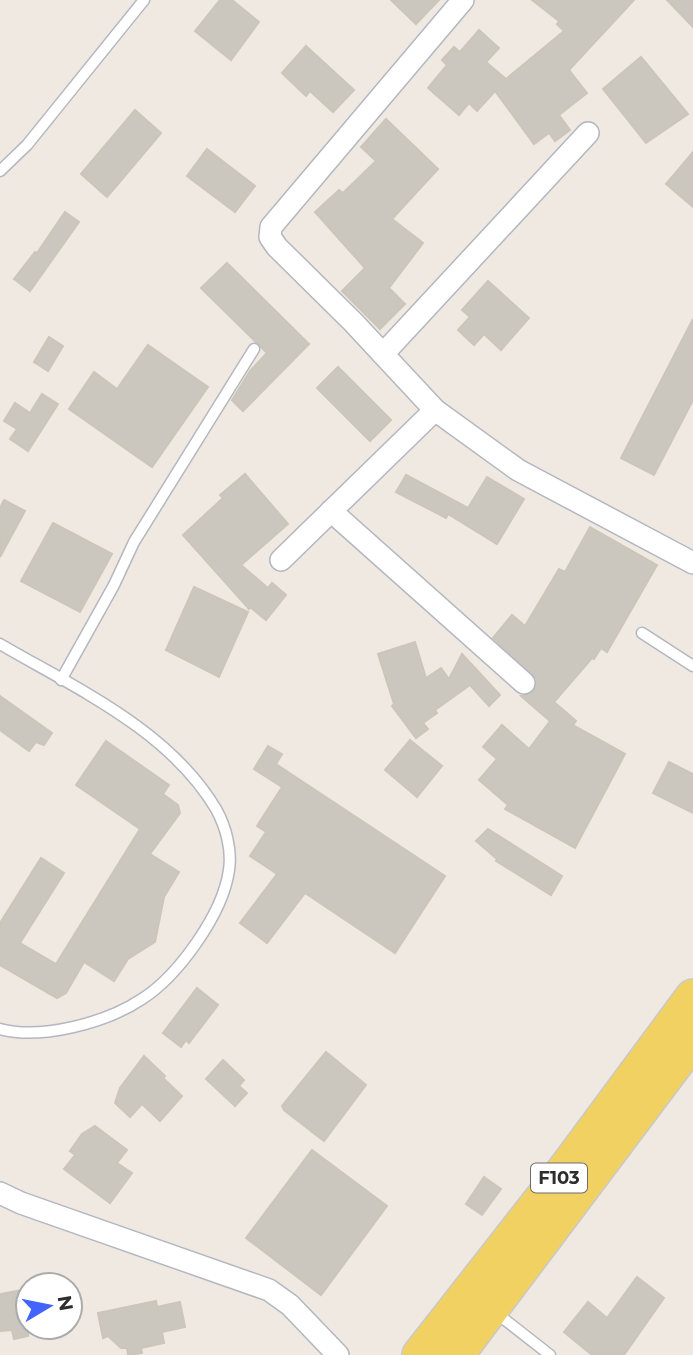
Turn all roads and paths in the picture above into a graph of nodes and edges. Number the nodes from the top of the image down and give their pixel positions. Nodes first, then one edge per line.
1 (144, 0) edge
2 (463, 0) edge
3 (588, 132) dead end
4 (0, 171) edge
5 (254, 349) dead end
6 (383, 354) junction
7 (435, 410) junction
8 (331, 512) junction
9 (281, 560) dead end
10 (693, 563) edge
11 (642, 632) dead end
12 (0, 644) edge
13 (693, 666) edge
14 (61, 680) junction
15 (524, 683) dead end
16 (693, 997) edge
17 (0, 1029) edge
18 (690, 1051) edge
19 (0, 1193) edge
20 (491, 1308) junction
21 (338, 1355) edge
22 (420, 1355) edge
23 (456, 1355) edge
24 (550, 1355) edge

1 - 4 lane
2 - 6 street
3 - 6 street
5 - 14 lane
6 - 7 street
7 - 8 street
7 - 10 street
8 - 9 street
8 - 15 street
11 - 13 lane
12 - 14 lane
14 - 17 lane
16 - 22 main road, F103
18 - 20 main road, F103
19 - 21 street
20 - 23 main road, F103
20 - 24 lane

